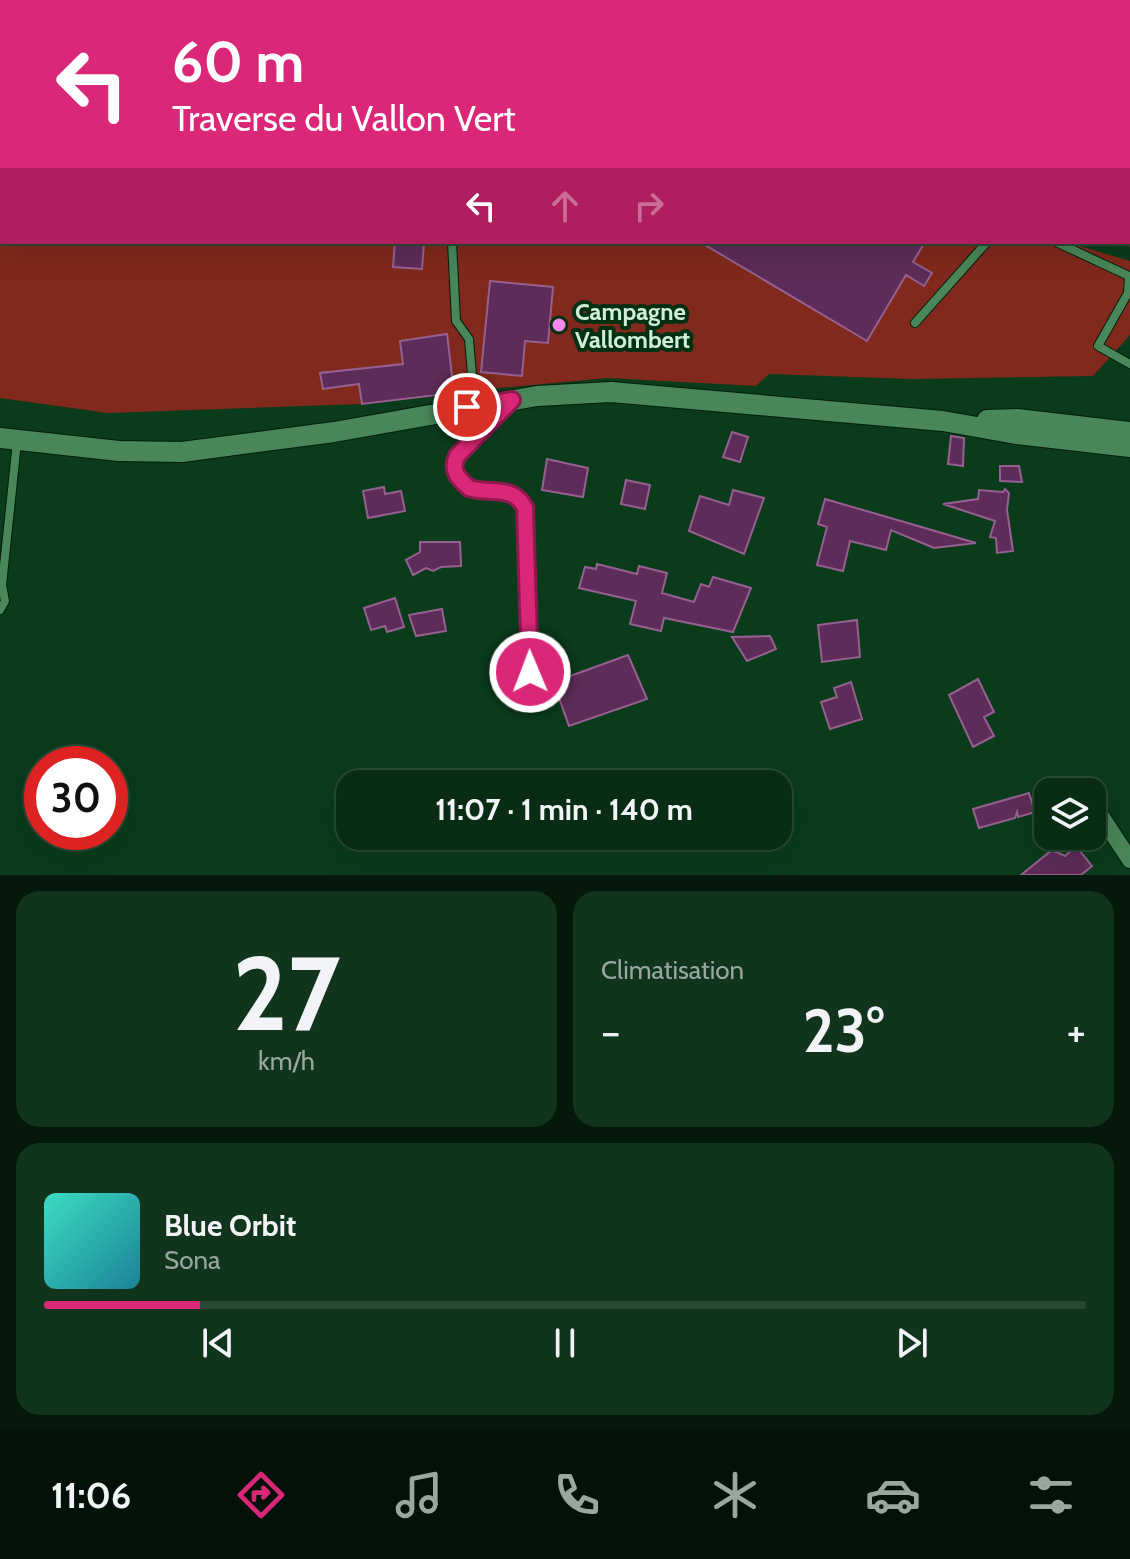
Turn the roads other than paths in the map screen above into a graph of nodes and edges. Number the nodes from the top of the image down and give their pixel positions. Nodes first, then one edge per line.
1 (452, 244) edge
2 (985, 244) edge
3 (1060, 244) edge
4 (915, 323) dead end
5 (1130, 364) edge
6 (512, 400) junction
7 (480, 405) junction
8 (943, 421) junction
9 (1130, 432) edge
10 (8, 440) edge
11 (1130, 447) edge
12 (0, 488) edge
13 (11, 489) junction
14 (0, 610) edge
15 (530, 672) dead end
16 (1106, 823) edge
17 (1130, 860) edge

1 - 7 lane
2 - 4 lane
3 - 5 lane
6 - 7 main road
6 - 8 main road
6 - 15 street
7 - 10 main road
8 - 9 main road
8 - 11 main road
10 - 13 lane
12 - 13 lane
13 - 14 lane
16 - 17 street

